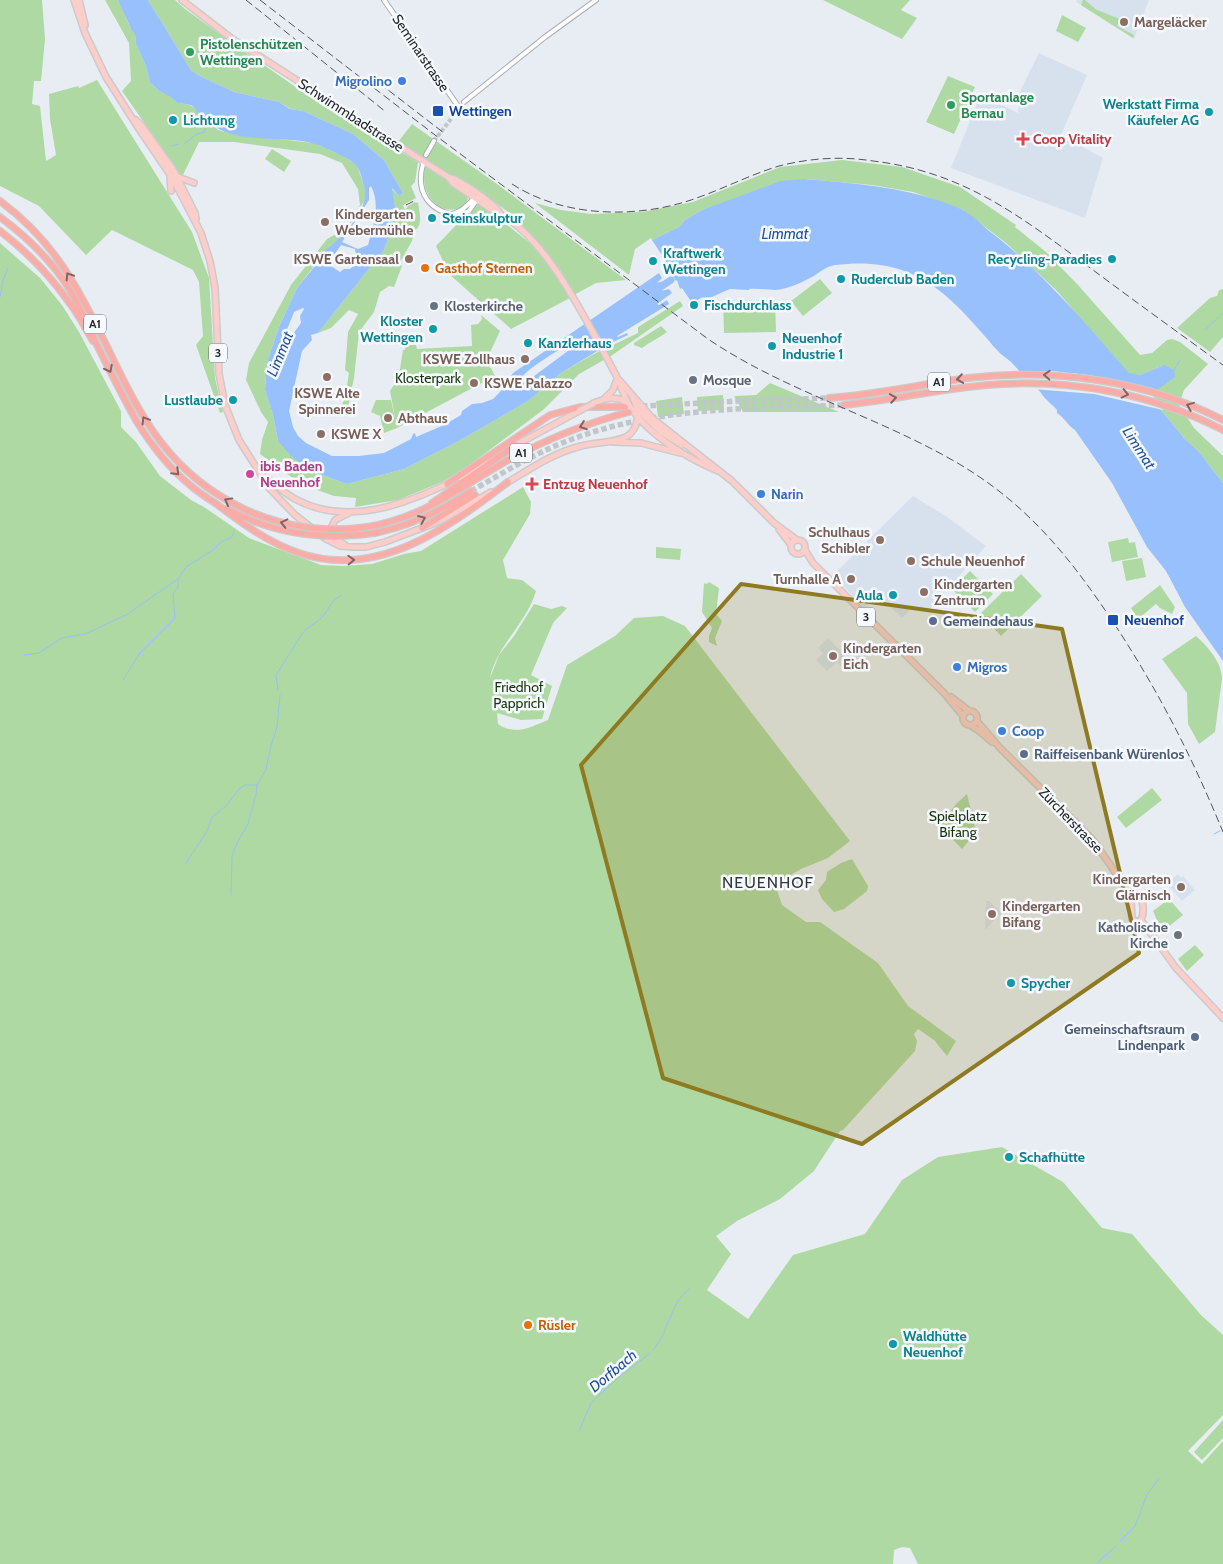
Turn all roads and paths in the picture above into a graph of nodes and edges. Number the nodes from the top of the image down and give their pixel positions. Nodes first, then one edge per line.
1 (74, 0) edge
2 (78, 0) edge
3 (182, 0) edge
4 (384, 0) edge
5 (596, 0) edge
6 (90, 42) junction
7 (464, 102) tunnel mouth
8 (458, 106) dead end
9 (134, 118) junction
10 (434, 141) tunnel mouth
11 (426, 155) dead end
12 (422, 164) dead end
13 (170, 174) junction
14 (178, 177) junction
15 (448, 177) junction
16 (194, 183) dead end
17 (180, 186) junction
18 (171, 191) dead end
19 (468, 194) junction
20 (478, 198) junction
21 (0, 201) edge
22 (484, 204) junction
23 (468, 205) junction
24 (475, 205) junction
25 (451, 215) junction
26 (502, 215) junction
27 (0, 216) edge
28 (0, 231) edge
29 (99, 349) junction
30 (617, 378) junction
31 (633, 398) junction
32 (829, 398) tunnel mouth
33 (604, 399) junction
34 (844, 405) tunnel mouth
35 (627, 407) junction
36 (637, 410) junction
37 (638, 417) junction
38 (1223, 420) edge
39 (1223, 430) edge
40 (600, 442) junction
41 (516, 445) junction
42 (689, 448) junction
43 (688, 455) junction
44 (718, 471) junction
45 (260, 472) junction
46 (508, 482) junction
47 (447, 484) junction
48 (217, 505) junction
49 (352, 512) junction
50 (420, 512) junction
51 (774, 523) junction
52 (422, 528) junction
53 (796, 540) junction
54 (792, 545) junction
55 (348, 547) junction
56 (805, 550) junction
57 (799, 554) junction
58 (813, 563) junction
59 (944, 693) junction
60 (969, 710) junction
61 (963, 716) junction
62 (977, 720) junction
63 (970, 725) junction
64 (1000, 748) junction
65 (1132, 899) junction
66 (1141, 920) junction
67 (1223, 1018) edge

1 - 6 main road, 3
2 - 6 main road, 3
3 - 15 main road, Schwimmbadstrasse
4 - 8 street, Seminarstrasse
5 - 7 street
6 - 9 main road, 3
9 - 13 main road, 3
9 - 14 main road, 3
10 - 11 street
12 - 25 street
13 - 17 main road, 3
13 - 18 main road
14 - 16 main road
14 - 17 main road, 3
15 - 19 main road, Schwimmbadstrasse
15 - 20 main road, Schwimmbadstrasse
17 - 45 main road, 3
19 - 20 main road, Schwimmbadstrasse
19 - 23 street
20 - 22 main road, Schwimmbadstrasse
20 - 23 street
20 - 24 street
20 - 26 main road, Schwimmbadstrasse
50 -> 21 highway, A1, bridge
22 - 24 street
22 - 26 main road, Schwimmbadstrasse
23 - 25 street
24 - 25 street
26 - 30 main road, Schwimmbadstrasse
27 - 29 highway, A1
28 - 29 highway, A1
29 -> 48 highway, A1
30 - 31 main road, 3
30 - 33 main road
30 - 35 main road
31 - 36 main road, 3
31 - 42 main road, 3
38 -> 32 highway, A1
33 - 35 main road, 3
33 - 41 main road, 3, bridge
34 -> 39 highway, A1
35 - 36 main road, 3
35 - 37 main road
35 - 47 highway
35 -> 50 highway, A1
36 - 37 main road, 3
36 - 42 main road, 3
37 - 40 main road, 3
37 - 43 main road
40 - 43 main road, 3
40 - 46 main road, 3
41 - 47 main road, 3
41 - 50 highway
42 - 44 main road, 3
43 - 44 main road, 3
44 - 51 main road, 3
45 - 49 main road, 3
45 - 55 main road, 3
48 -> 46 highway
46 - 52 main road, 3
47 - 49 main road, 3
48 -> 52 highway, A1, bridge
49 - 55 main road
51 - 53 main road, 3
51 - 54 main road, 3
52 - 55 main road, 3
53 - 54 main road
53 - 56 main road
54 - 57 main road
56 - 57 main road
56 - 58 main road, 3
57 - 58 main road, 3
58 - 59 main road, 3
59 - 60 main road, 3
59 - 61 main road, 3
60 - 61 main road
60 - 62 main road
61 - 63 main road
62 - 63 main road
62 - 64 main road, Zürcherstrasse
63 - 64 main road, Zürcherstrasse
64 - 65 main road, Zürcherstrasse
65 - 66 main road
65 - 66 main road, Zürcherstrasse
66 - 67 main road

